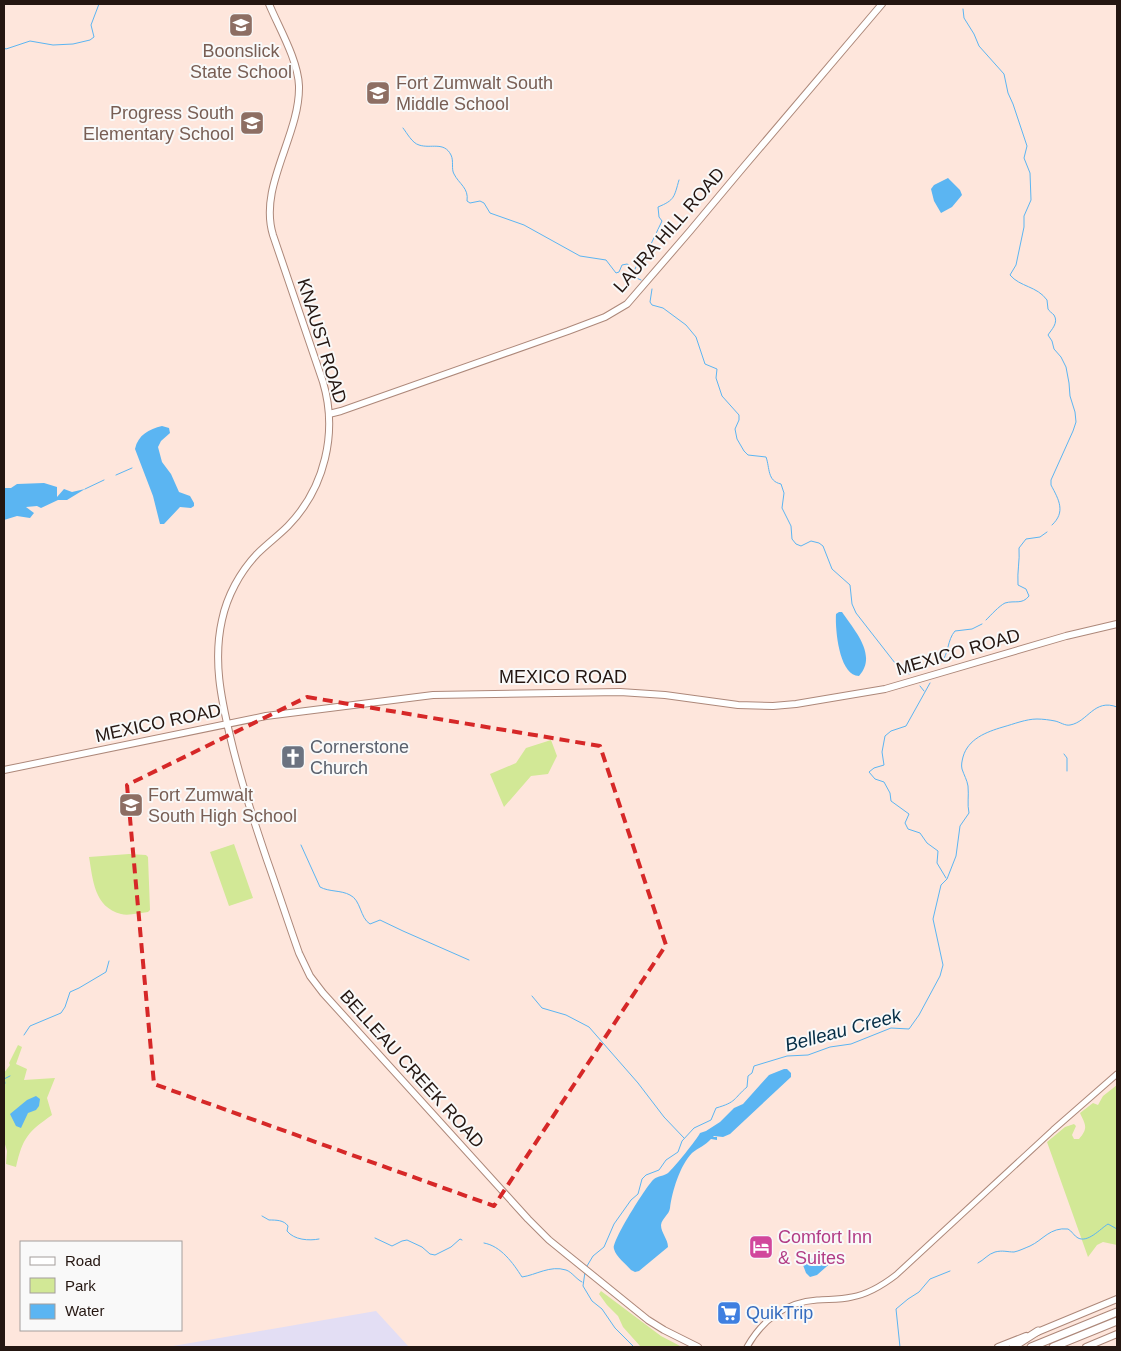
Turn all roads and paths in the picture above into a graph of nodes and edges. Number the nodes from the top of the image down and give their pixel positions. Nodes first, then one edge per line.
1 (269, 4) edge
2 (882, 4) edge
3 (329, 414) junction
4 (1117, 624) edge
5 (228, 724) junction
6 (4, 770) edge
7 (1117, 1074) edge
8 (1117, 1299) edge
9 (1117, 1312) edge
10 (1117, 1321) edge
11 (1038, 1331) junction
12 (1117, 1334) edge
13 (698, 1347) edge
14 (748, 1347) edge
15 (998, 1347) edge
16 (1013, 1347) edge
17 (1031, 1347) edge
18 (1053, 1347) edge
19 (1086, 1347) edge

1 - 3 main road, KNAUST ROAD
2 - 3 main road, LAURA HILL ROAD
3 - 5 main road, KNAUST ROAD
4 - 5 main road, MEXICO ROAD
5 - 6 main road, MEXICO ROAD
5 - 13 main road, BELLEAU CREEK ROAD
7 - 14 street
8 - 11 main road
9 - 17 highway
10 - 18 highway
11 - 15 main road
11 - 16 highway
12 - 19 main road

